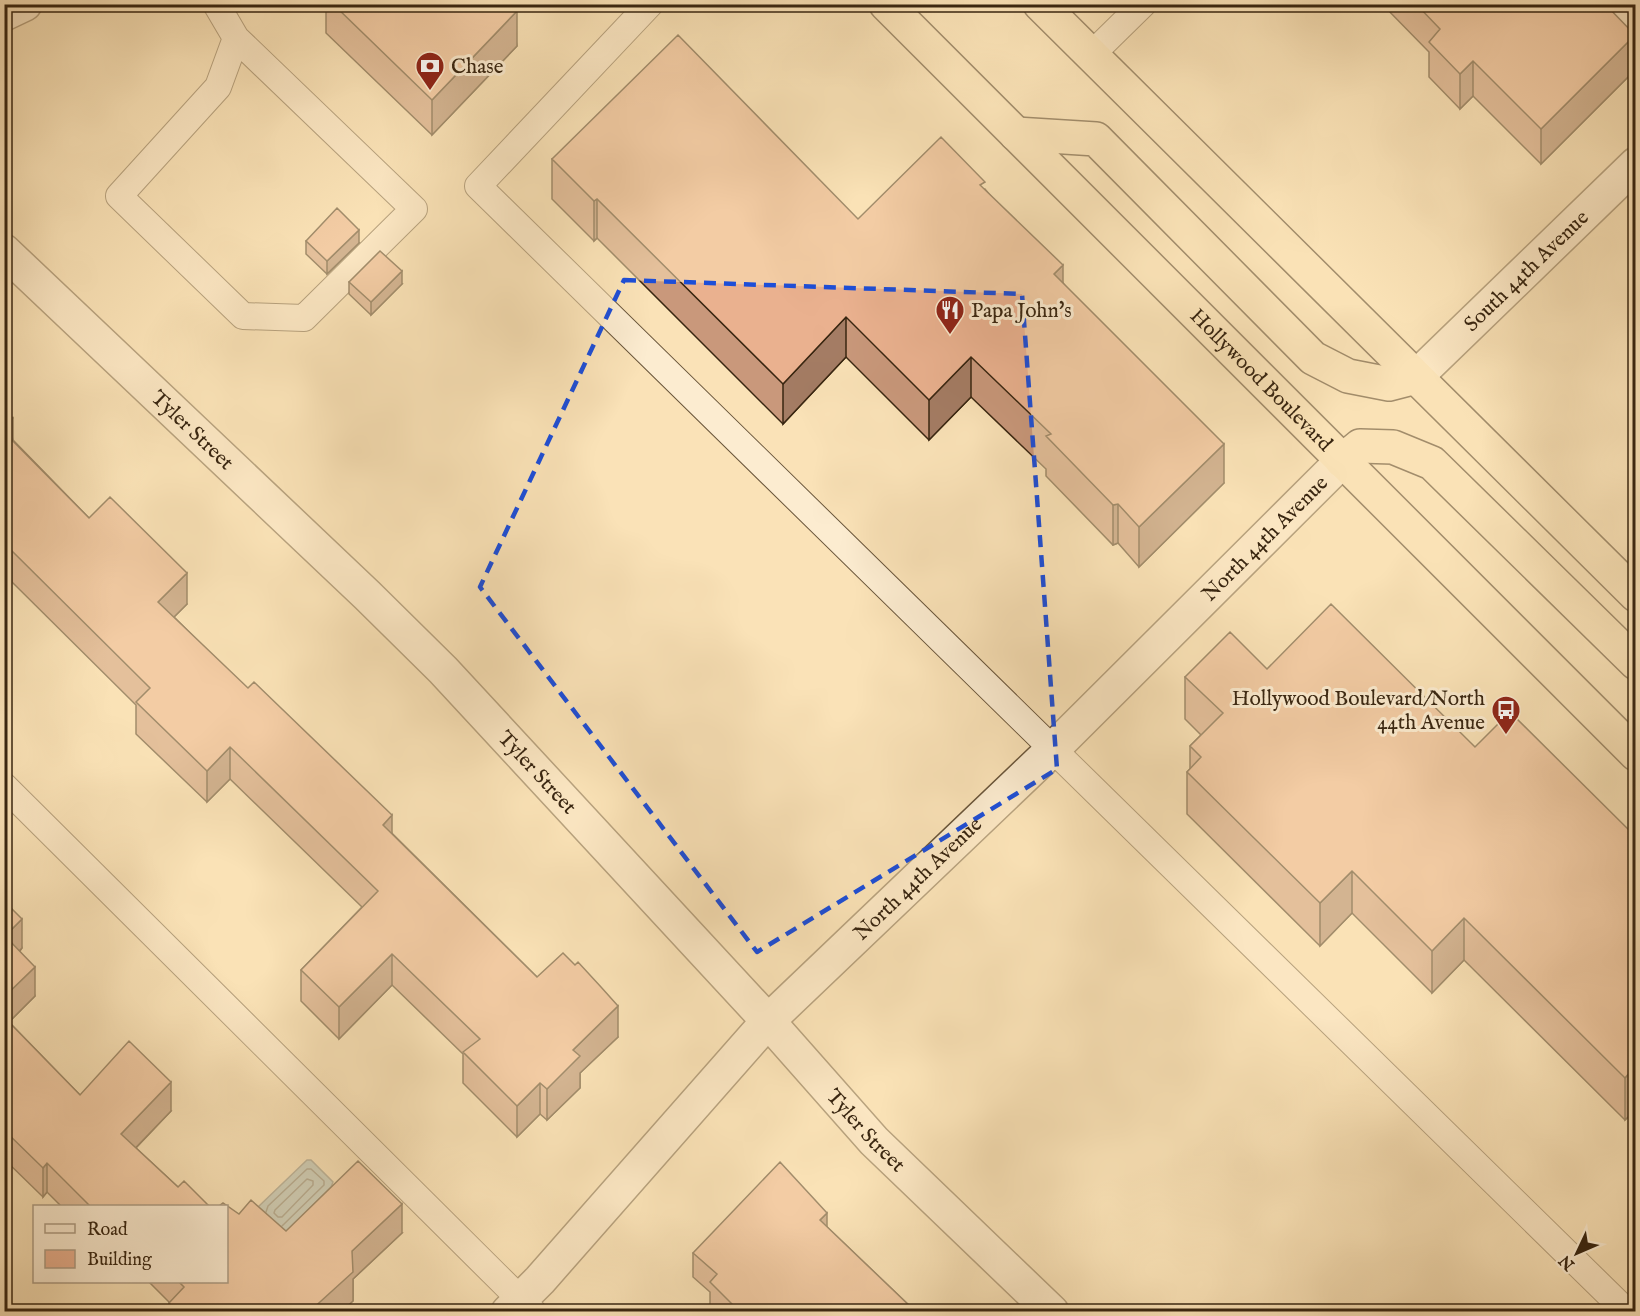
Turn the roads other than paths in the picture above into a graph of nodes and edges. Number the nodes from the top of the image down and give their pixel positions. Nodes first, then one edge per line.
1 (25, 4) edge
2 (216, 4) edge
3 (650, 4) edge
4 (886, 4) edge
5 (1040, 4) edge
6 (1143, 4) edge
7 (1607, 4) edge
8 (4, 14) edge
9 (1635, 31) edge
10 (236, 38) junction
11 (1091, 56) junction
12 (1016, 134) junction
13 (1635, 164) edge
14 (4, 251) edge
15 (1416, 377) junction
16 (1342, 461) junction
17 (1635, 595) edge
18 (1635, 663) edge
19 (1053, 749) junction
20 (1635, 754) edge
21 (4, 786) edge
22 (768, 1021) junction
23 (521, 1307) edge
24 (1052, 1311) edge
25 (1627, 1311) edge

1 - 8 street
2 - 10 lane
3 - 19 lane
4 - 12 highway, Hollywood Boulevard
5 - 11 highway
6 - 11 lane
7 - 9 lane
10 - 10 lane
11 - 15 highway
12 - 15 highway
12 - 16 highway, Hollywood Boulevard
13 - 15 street, South 44th Avenue
14 - 22 street, Tyler Street
15 - 17 highway
16 - 18 highway
16 - 19 street, North 44th Avenue
16 - 20 highway, Hollywood Boulevard
19 - 22 street, North 44th Avenue
19 - 25 lane
21 - 23 lane
22 - 23 street, North 44th Avenue
22 - 24 street, Tyler Street

